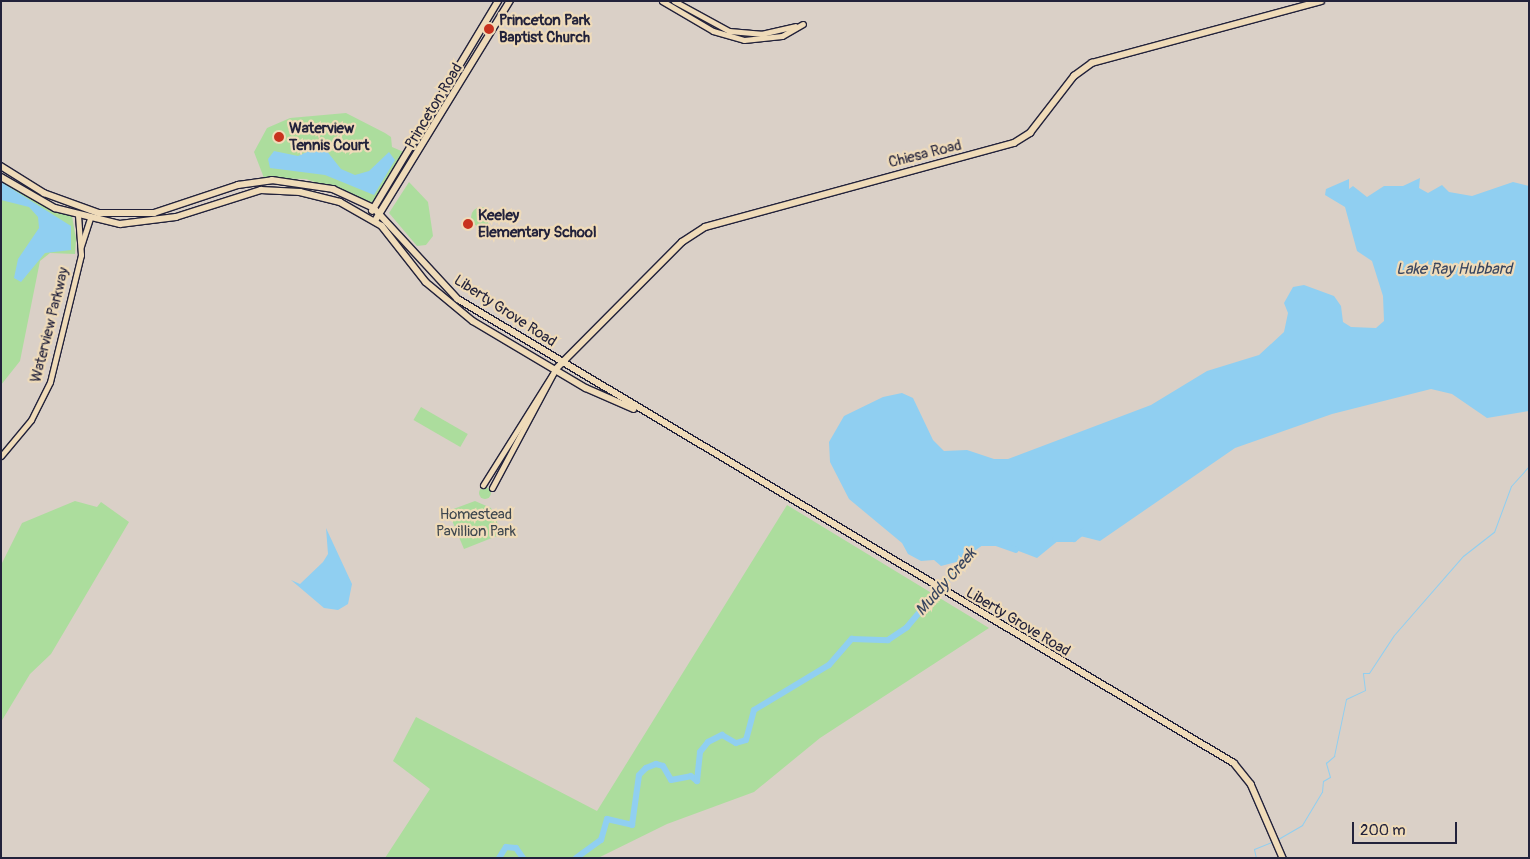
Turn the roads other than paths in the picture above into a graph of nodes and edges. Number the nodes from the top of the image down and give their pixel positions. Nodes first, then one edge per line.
1 (498, 1) edge
2 (510, 1) edge
3 (662, 1) edge
4 (674, 1) edge
5 (1321, 1) edge
6 (436, 108) junction
7 (444, 110) junction
8 (1, 166) edge
9 (1, 178) edge
10 (374, 208) junction
11 (380, 213) junction
12 (78, 215) junction
13 (369, 216) junction
14 (90, 219) junction
15 (374, 221) junction
16 (81, 246) junction
17 (560, 362) junction
18 (555, 370) junction
19 (647, 414) junction
20 (1, 456) edge
21 (483, 485) dead end
22 (492, 488) dead end
23 (1284, 858) edge

1 - 6 main road, Princeton Road
2 - 7 main road, Princeton Road
3 - 4 street
5 - 17 main road, Chiesa Road
6 - 7 main road
6 - 10 main road, Princeton Road
7 - 11 main road, Princeton Road
8 - 10 main road, Liberty Grove Road
9 - 12 main road, Liberty Grove Road
10 - 11 main road, Liberty Grove Road
10 - 13 main road, Princeton Road
11 - 15 main road, Princeton Road
11 - 17 main road, Liberty Grove Road
12 - 14 main road, Liberty Grove Road
12 - 16 street, Waterview Parkway
13 - 14 main road, Liberty Grove Road
13 - 15 main road, Liberty Grove Road
14 - 16 street, Waterview Parkway
15 - 18 main road, Liberty Grove Road
16 - 20 street, Waterview Parkway
17 - 18 main road, Chiesa Road
17 - 19 main road, Liberty Grove Road
18 - 19 main road, Liberty Grove Road
18 - 21 street
18 - 22 street
19 - 23 main road, Liberty Grove Road

